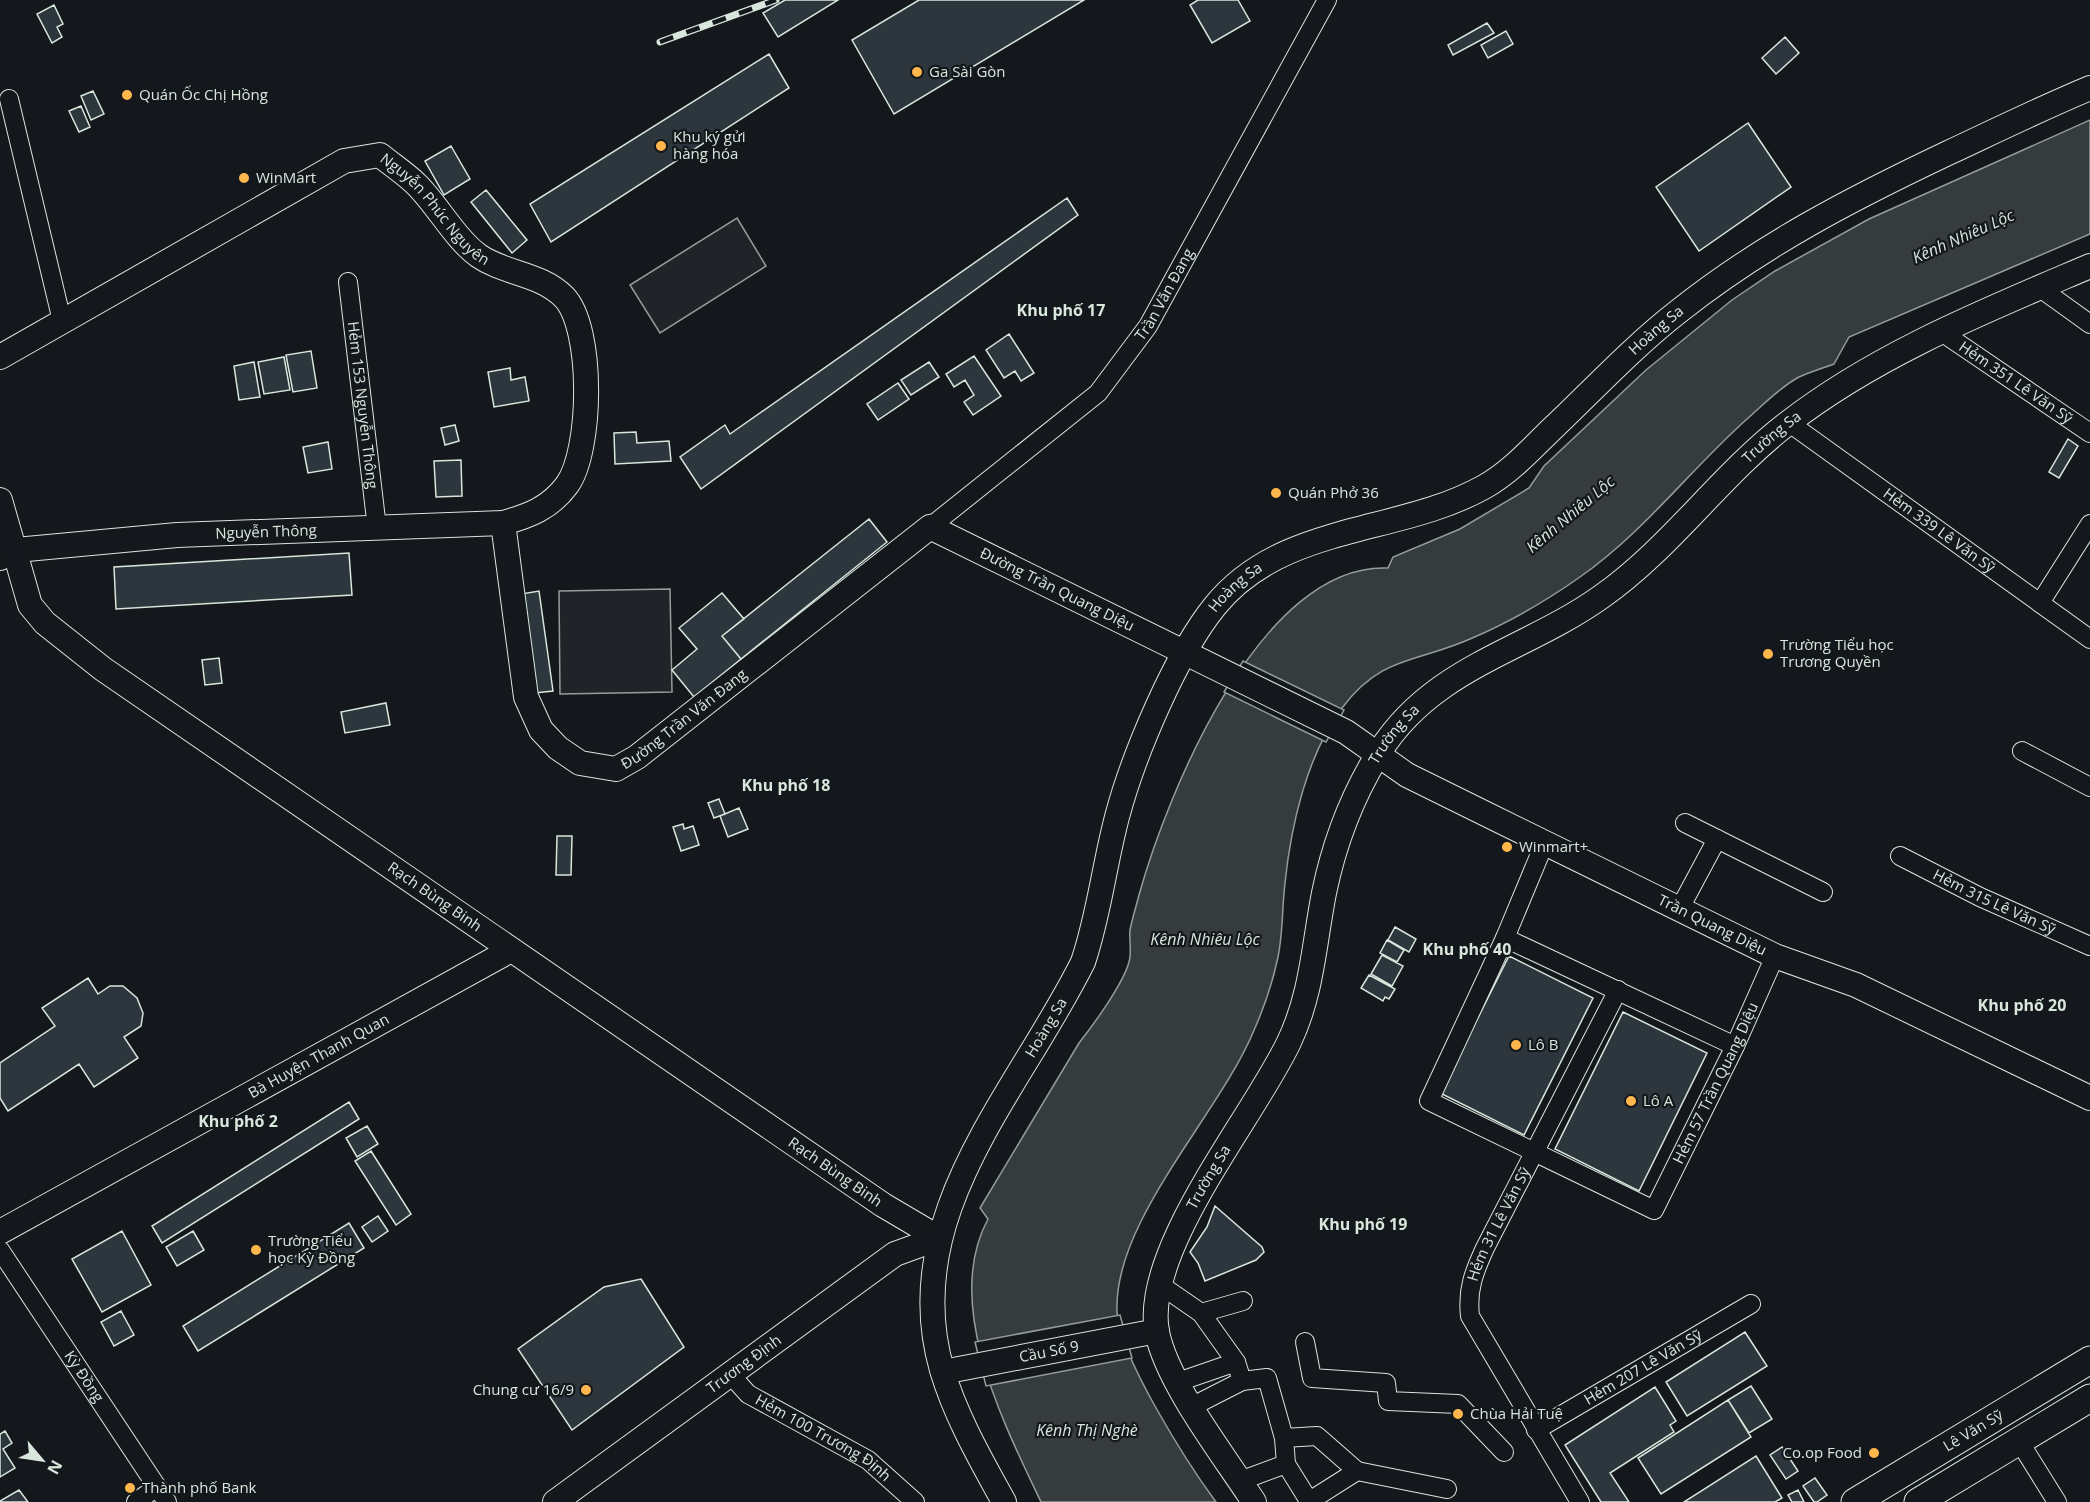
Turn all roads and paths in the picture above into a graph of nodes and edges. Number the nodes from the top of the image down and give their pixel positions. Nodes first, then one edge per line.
1 (1327, 0) edge
2 (2090, 88) edge
3 (9, 99) dead end
4 (2090, 266) edge
5 (348, 282) dead end
6 (2040, 288) junction
7 (62, 321) junction
8 (2090, 324) edge
9 (1943, 333) junction
10 (0, 357) edge
11 (1788, 422) junction
12 (2090, 433) edge
13 (0, 500) edge
14 (534, 515) joint
15 (502, 523) junction
16 (2090, 524) edge
17 (930, 527) junction
18 (376, 528) junction
19 (8, 554) edge
20 (2040, 603) junction
21 (2090, 639) edge
22 (1185, 654) junction
23 (2022, 751) dead end
24 (1378, 754) junction
25 (2090, 787) edge
26 (1685, 823) dead end
27 (1717, 839) junction
28 (1545, 842) junction
29 (1900, 856) dead end
30 (1823, 892) dead end
31 (1680, 908) junction
32 (1505, 938) junction
33 (2090, 946) edge
34 (511, 951) junction
35 (1775, 956) junction
36 (1618, 990) junction
37 (1736, 1046) junction
38 (2090, 1098) edge
39 (1535, 1152) junction
40 (0, 1232) edge
41 (939, 1238) junction
42 (0, 1250) edge
43 (1159, 1284) junction
44 (1243, 1301) dead end
45 (1751, 1304) dead end
46 (1201, 1313) junction
47 (1157, 1331) junction
48 (1305, 1342) dead end
49 (2090, 1360) edge
50 (1236, 1362) junction
51 (943, 1372) junction
52 (730, 1374) junction
53 (1178, 1382) junction
54 (1242, 1382) junction
55 (2090, 1398) edge
56 (1191, 1407) junction
57 (1536, 1430) junction
58 (1284, 1438) junction
59 (2019, 1441) junction
60 (1504, 1452) dead end
61 (1286, 1464) junction
62 (1357, 1471) junction
63 (1240, 1481) junction
64 (1447, 1489) dead end
65 (162, 1495) edge
66 (1308, 1501) edge
67 (136, 1502) edge
68 (555, 1502) edge
69 (915, 1502) edge
70 (1004, 1502) edge
71 (1254, 1502) edge
72 (1580, 1502) edge
73 (1856, 1502) edge
74 (1918, 1502) edge
75 (2057, 1502) edge

1 - 17 street, Trần Văn Ðang
2 - 22 street, Hoàng Sa
3 - 7 street
4 - 6 street, Trường Sa
5 - 18 street, Hẻm 153 Nguyễn Thông
6 - 8 street
6 - 9 street, Trường Sa
7 - 10 street, Nguyễn Phúc Nguyên
7 - 14 street, Nguyễn Phúc Nguyên
9 - 11 street, Trường Sa
9 - 12 street, Hẻm 351 Lê Văn Sỹ
11 - 20 street, Hẻm 339 Lê Văn Sỹ
11 - 24 street, Trường Sa
13 - 19 street, Rạch Bùng Binh
14 - 15 street, Nguyễn Thông
15 - 17 street, Đường Trần Văn Đang
15 - 18 street, Nguyễn Thông
16 - 20 street
17 - 22 street, Đường Trần Quang Diệu
18 - 19 street, Nguyễn Thông
19 - 34 street, Rạch Bùng Binh
20 - 21 street, Hẻm 339 Lê Văn Sỹ
22 - 24 street, Trần Quang Diệu
22 - 41 street, Hoàng Sa
23 - 25 street
24 - 28 street, Trần Quang Diệu
24 - 43 street, Trường Sa
26 - 27 street
27 - 30 street
27 - 31 street
28 - 31 street, Trần Quang Diệu
28 - 32 street
29 - 33 street, Hẻm 315 Lê Văn Sỹ
31 - 35 street, Trần Quang Diệu
32 - 36 street
32 - 39 street
34 - 40 street, Bà Huyện Thanh Quan
34 - 41 street, Rạch Bùng Binh
35 - 37 street, Hẻm 57 Trần Quang Diệu
35 - 38 street, Trần Quang Diệu
36 - 37 street
36 - 39 street, Hẻm 31 Lê Văn Sỹ
37 - 39 street, Hẻm 57 Trần Quang Diệu
39 - 57 street, Hẻm 31 Lê Văn Sỹ
41 - 51 street, Hoàng Sa
41 - 52 street, Trương Định
42 - 65 street, Kỳ Ðồng
43 - 46 street
43 - 47 street, Trường Sa
44 - 46 street
45 - 57 street, Hẻm 207 Lê Văn Sỹ
46 - 50 street
47 - 51 street, Cầu Số 9
47 - 53 street, Trường Sa
48 - 60 street
49 - 73 main road, Lê Văn Sỹ
50 - 53 street
50 - 54 street
51 - 70 street, Hoàng Sa
52 - 68 street, Trương Định
52 - 69 street, Hẻm 100 Trương Định
53 - 56 street, Trường Sa
54 - 56 street
54 - 58 street
55 - 59 main road
56 - 63 street, Trường Sa
57 - 72 street
58 - 61 street
58 - 62 street
59 - 74 main road
59 - 75 street
61 - 63 street
61 - 66 street
62 - 64 street
62 - 66 street
63 - 71 street, Trường Sa
65 - 67 street

